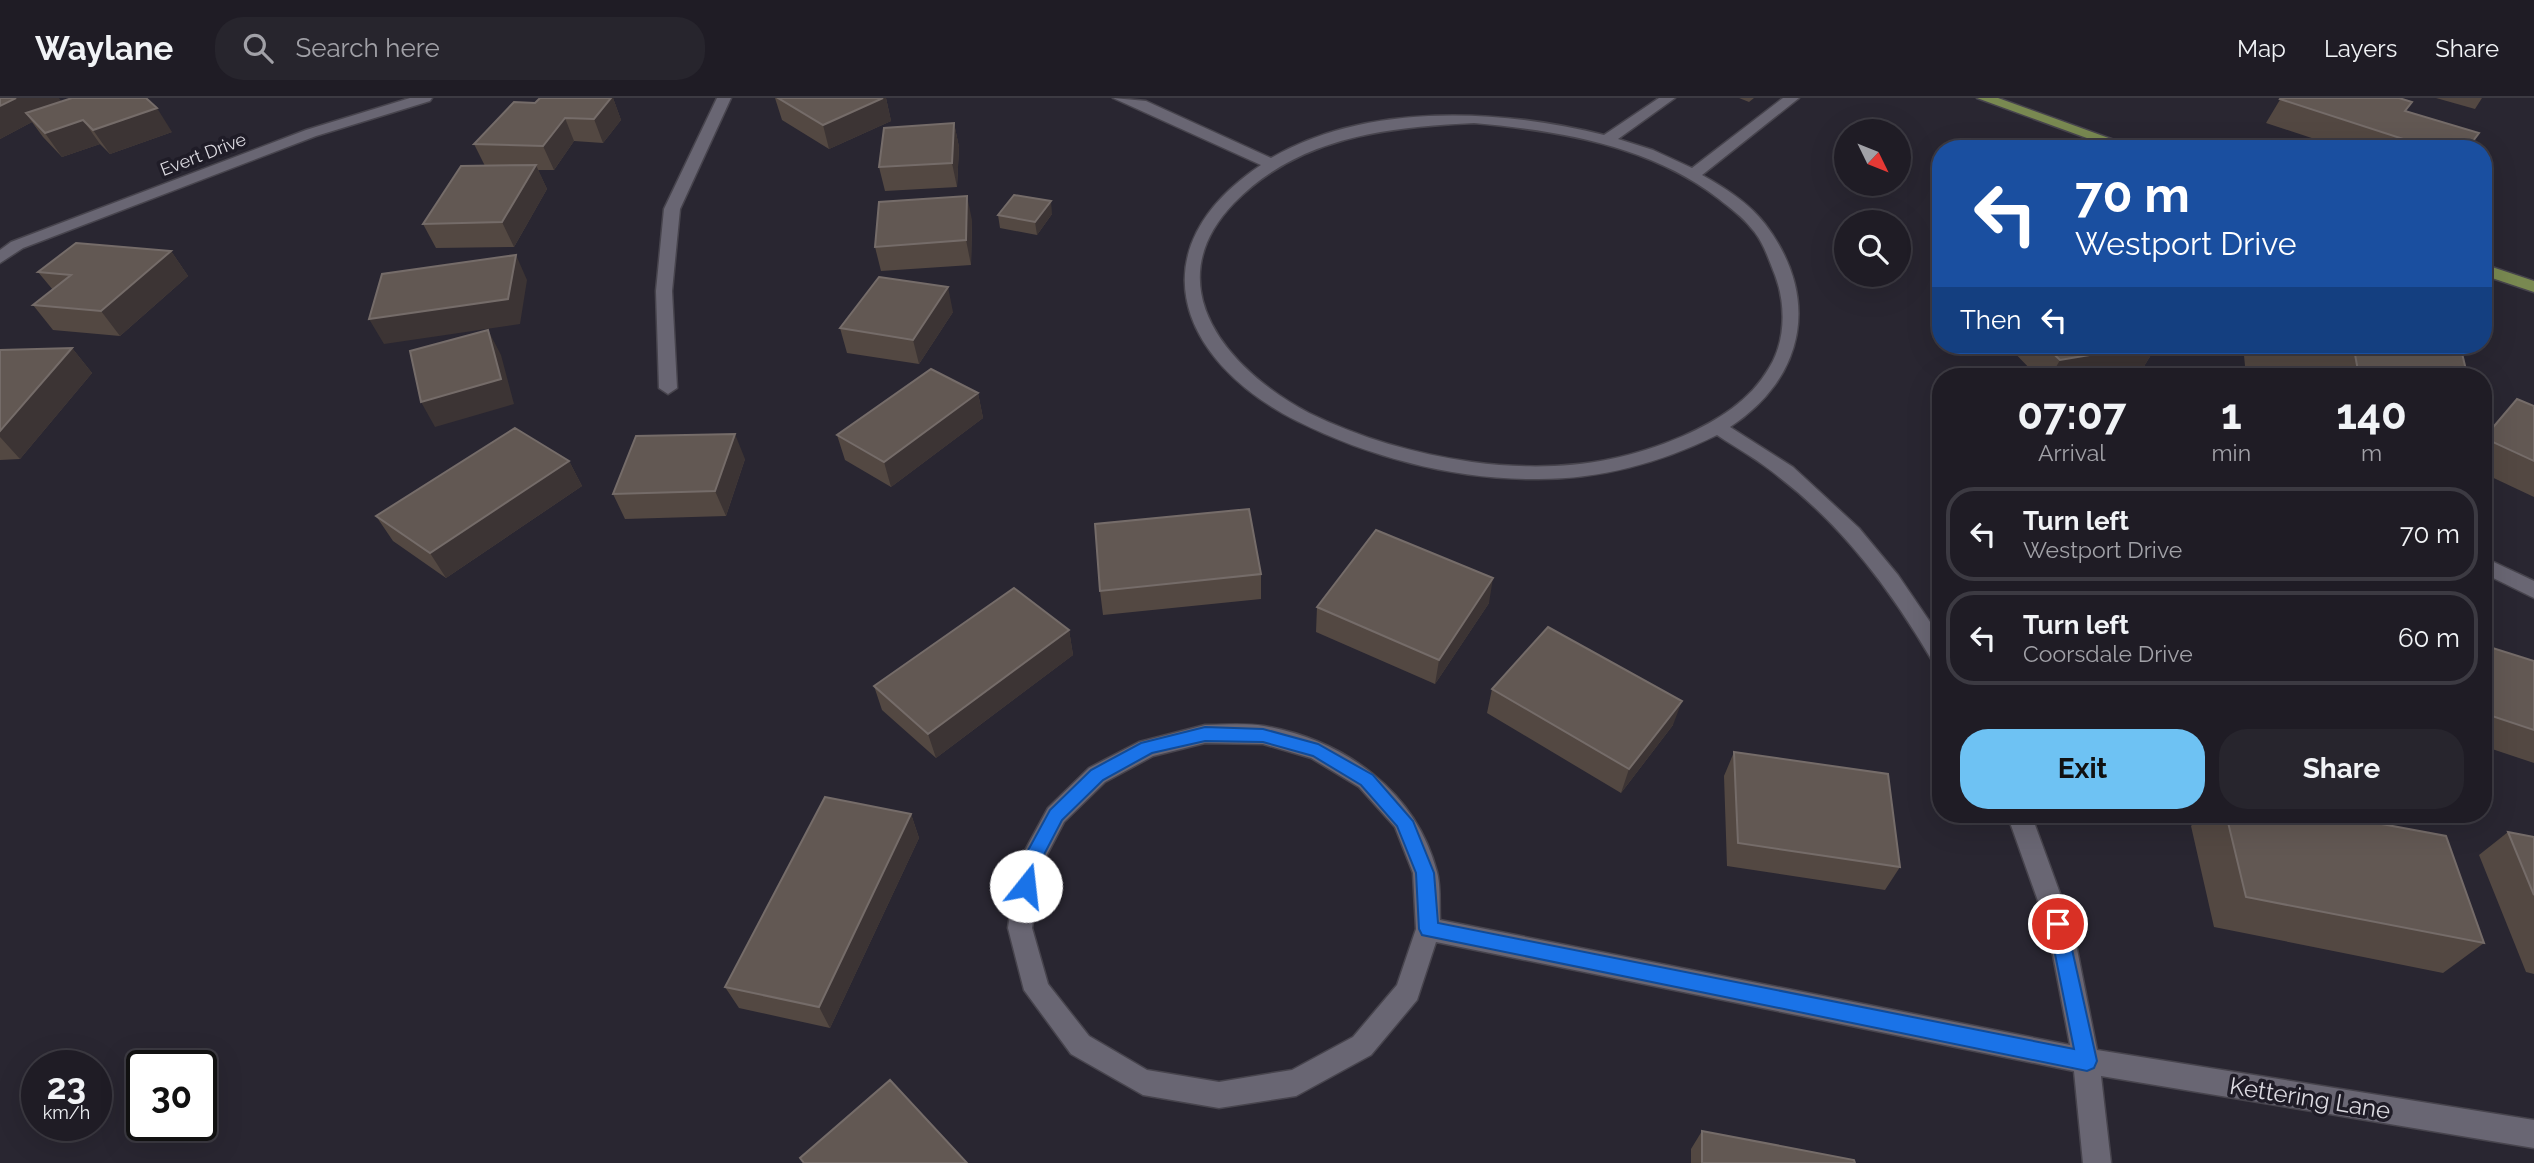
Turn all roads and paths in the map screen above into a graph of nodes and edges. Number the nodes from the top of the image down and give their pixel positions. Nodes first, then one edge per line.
1 (425, 98) edge
2 (724, 98) edge
3 (1120, 98) edge
4 (1668, 98) edge
5 (1792, 98) edge
6 (1984, 98) edge
7 (1145, 101) edge
8 (1608, 139) junction
9 (2106, 140) edge
10 (1269, 163) junction
11 (1693, 174) junction
12 (0, 241) edge
13 (17, 245) junction
14 (0, 258) edge
15 (2492, 273) edge
16 (2534, 287) edge
17 (668, 388) dead end
18 (1719, 428) junction
19 (2492, 569) edge
20 (2534, 590) edge
21 (1932, 643) edge
22 (2024, 823) edge
23 (1429, 929) junction
24 (2087, 1061) junction
25 (2534, 1134) edge
26 (2097, 1163) edge

1 - 13 street, Evert Drive
2 - 17 street
3 - 7 street
4 - 8 street
5 - 11 street
6 - 9 main road
7 - 10 street
8 - 10 street
8 - 11 street
10 - 18 street
11 - 18 street
12 - 13 street
13 - 14 street, Evert Drive
15 - 16 main road
18 - 21 street
19 - 20 street
22 - 24 street
23 - 23 street
23 - 24 street, Kettering Lane
24 - 25 street, Kettering Lane
24 - 26 street

